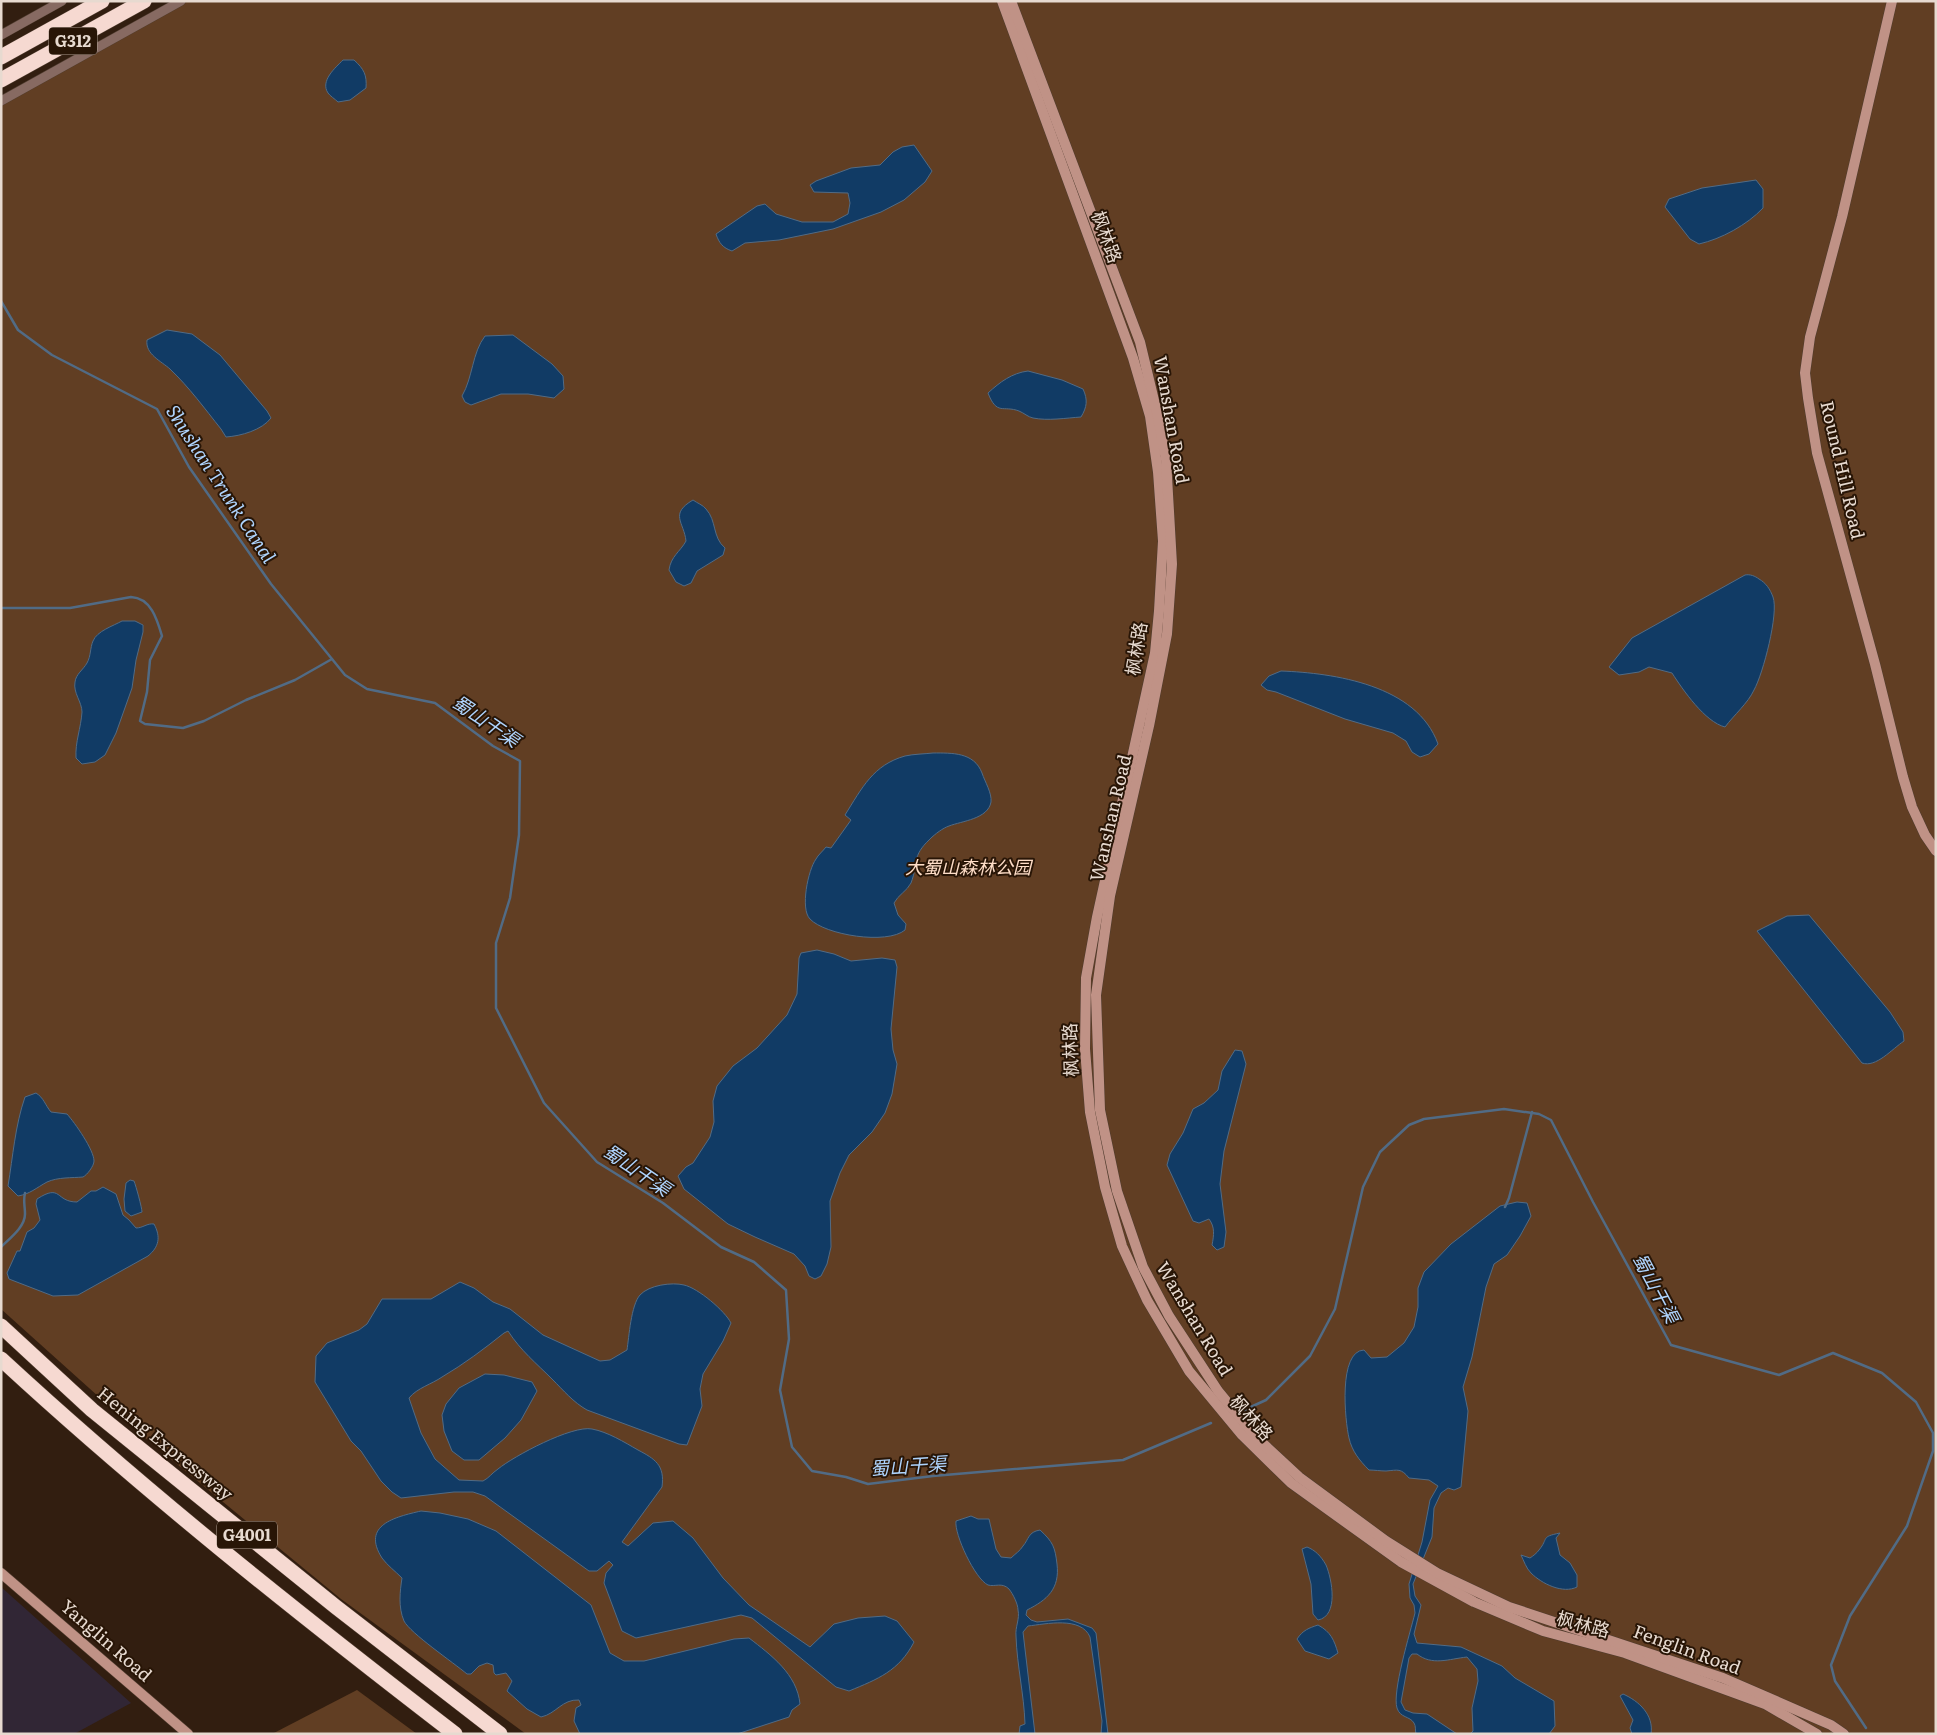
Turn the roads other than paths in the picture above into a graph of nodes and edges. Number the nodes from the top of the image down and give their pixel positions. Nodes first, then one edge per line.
1 (62, 1) edge
2 (102, 1) edge
3 (144, 1) edge
4 (182, 1) edge
5 (1002, 1) edge
6 (1011, 1) edge
7 (1892, 1) edge
8 (1, 35) edge
9 (1, 57) edge
10 (1, 80) edge
11 (1, 100) edge
12 (1936, 851) edge
13 (1, 1326) edge
14 (1, 1359) edge
15 (1405, 1558) junction
16 (1, 1573) edge
17 (1434, 1575) junction
18 (184, 1733) edge
19 (455, 1734) edge
20 (500, 1734) edge
21 (1817, 1734) edge
22 (1844, 1734) edge

1 - 8 street
2 - 9 highway
3 - 10 highway, G312
4 - 11 street
5 - 15 main road, 枫林路
6 - 15 main road, Wanshan Road
7 - 12 main road, Round Hill Road
13 - 20 highway, Hening Expressway / G4001
14 - 19 highway, G4001
15 - 17 main road, Fenglin Road
16 - 18 main road, Yanglin Road
17 - 21 main road, 枫林路
17 - 22 main road, Fenglin Road

